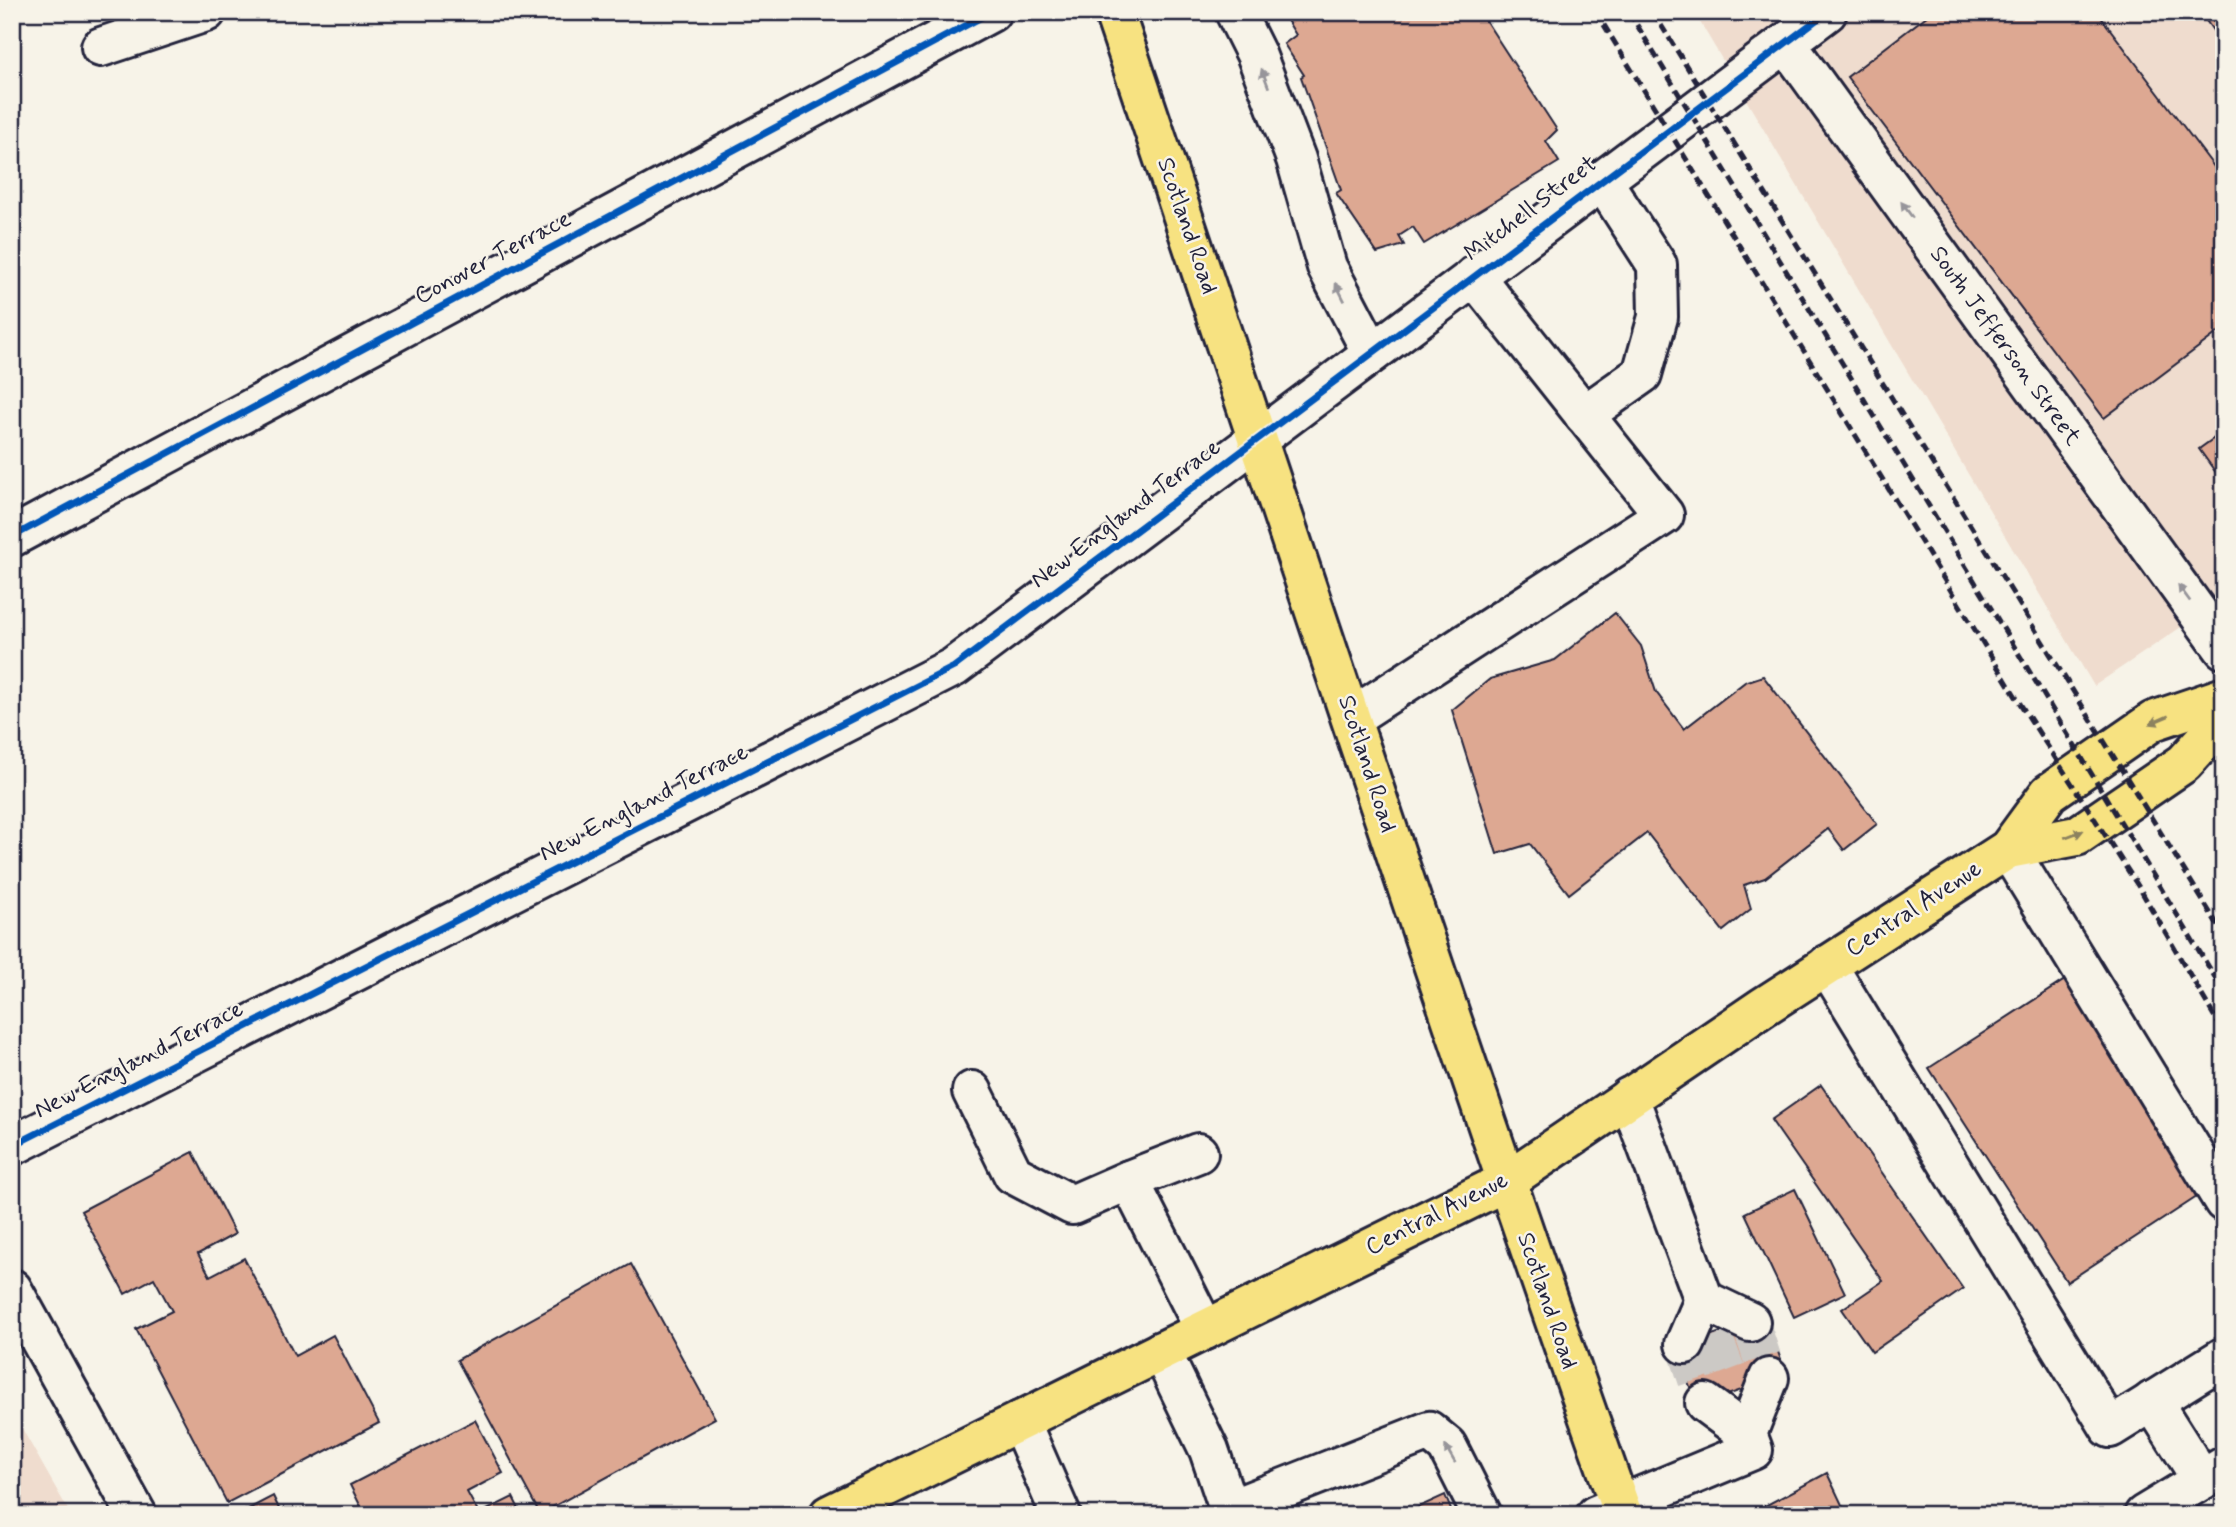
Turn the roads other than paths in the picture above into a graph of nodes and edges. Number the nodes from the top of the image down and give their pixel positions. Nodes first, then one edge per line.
1 (205, 12) edge
2 (991, 12) edge
3 (1114, 12) edge
4 (1235, 12) edge
5 (1827, 12) edge
6 (1786, 43) junction
7 (101, 47) dead end
8 (1602, 180) junction
9 (1474, 276) junction
10 (1372, 353) junction
11 (1584, 415) junction
12 (1259, 438) junction
13 (12, 537) edge
14 (2224, 649) edge
15 (2224, 697) edge
16 (1351, 718) junction
17 (2224, 719) edge
18 (2008, 849) junction
19 (1827, 965) junction
20 (972, 1091) dead end
21 (1629, 1097) junction
22 (12, 1146) edge
23 (1198, 1153) dead end
24 (1129, 1181) junction
25 (1505, 1182) junction
26 (2224, 1202) edge
27 (12, 1289) edge
28 (1750, 1322) dead end
29 (1205, 1330) junction
30 (1161, 1352) junction
31 (2224, 1357) edge
32 (1769, 1378) tunnel mouth
33 (1719, 1396) tunnel mouth
34 (2152, 1401) junction
35 (1020, 1421) junction
36 (1747, 1434) junction
37 (2213, 1474) edge
38 (1231, 1512) edge
39 (1613, 1512) edge
40 (137, 1515) edge
41 (829, 1515) edge
42 (1060, 1515) edge
43 (1482, 1515) edge
44 (2144, 1515) edge

1 - 7 street
2 - 13 street, Conover Terrace
3 - 12 main road, Scotland Road
10 -> 4 street
5 - 6 street, Mitchell Street
6 - 8 street, Mitchell Street
14 -> 6 street, South Jefferson Street
8 - 9 street, Mitchell Street
8 - 11 street
9 - 10 street, Mitchell Street
9 - 11 street
10 - 12 street, Mitchell Street
11 - 16 street
12 - 16 main road, Scotland Road
12 - 22 street, New England Terrace
15 -> 18 main road, Central Avenue
16 - 25 main road, Scotland Road
18 -> 17 main road, Central Avenue
18 - 19 main road, Central Avenue
18 - 26 street
19 - 21 main road, Central Avenue
19 - 34 street
20 - 24 street
21 - 25 main road, Central Avenue
21 - 28 street
23 - 24 street
24 - 29 street
25 - 29 main road, Central Avenue
25 - 39 main road, Scotland Road
27 - 40 street
29 - 30 main road, Central Avenue
30 - 35 main road, Central Avenue
30 - 38 street
31 - 34 street
32 - 36 street
33 - 36 street
34 - 37 street
35 - 41 main road, Central Avenue
35 - 42 street
36 - 39 street
37 - 44 street
43 -> 38 street

